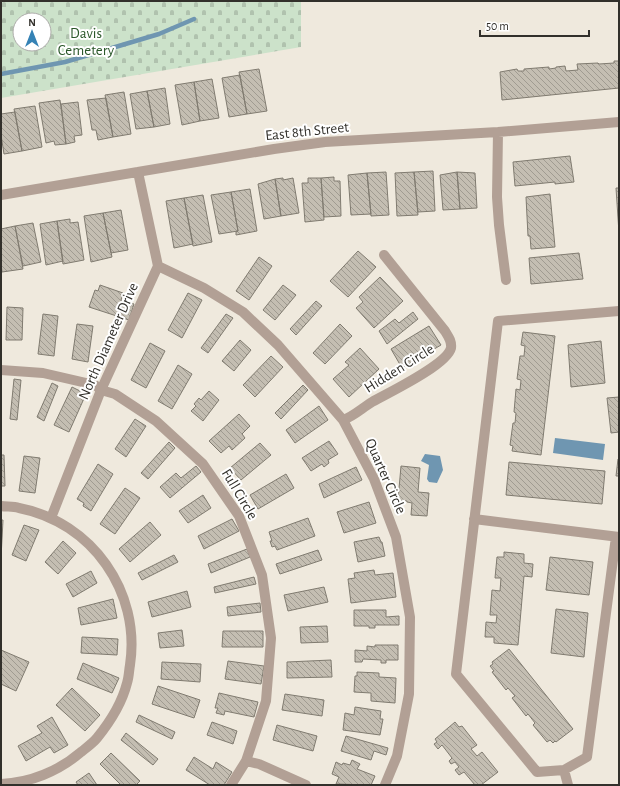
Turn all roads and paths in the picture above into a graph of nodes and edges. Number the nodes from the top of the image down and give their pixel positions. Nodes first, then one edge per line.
1 (619, 122) edge
2 (498, 132) junction
3 (138, 172) junction
4 (1, 195) edge
5 (384, 255) dead end
6 (158, 266) junction
7 (506, 280) dead end
8 (619, 311) edge
9 (1, 370) edge
10 (101, 390) junction
11 (343, 420) junction
12 (1, 506) edge
13 (51, 518) junction
14 (474, 519) junction
15 (618, 537) edge
16 (246, 761) junction
17 (564, 770) junction
18 (1, 784) edge
19 (231, 785) edge
20 (306, 785) edge
21 (385, 785) edge
22 (568, 785) edge

1 - 2 street, East 8th Street
2 - 3 street, East 8th Street
2 - 7 street
3 - 4 street, East 8th Street
3 - 6 street
5 - 11 street, Hidden Circle
6 - 10 street, North Diameter Drive
6 - 11 street, Quarter Circle
8 - 14 street
9 - 10 street, Full Circle
10 - 13 street, North Diameter Drive
10 - 16 street, Full Circle
11 - 21 street, Quarter Circle
12 - 13 street
13 - 18 street
14 - 15 street
14 - 17 street
15 - 17 street
16 - 19 street, Full Circle
16 - 20 street
17 - 22 street

